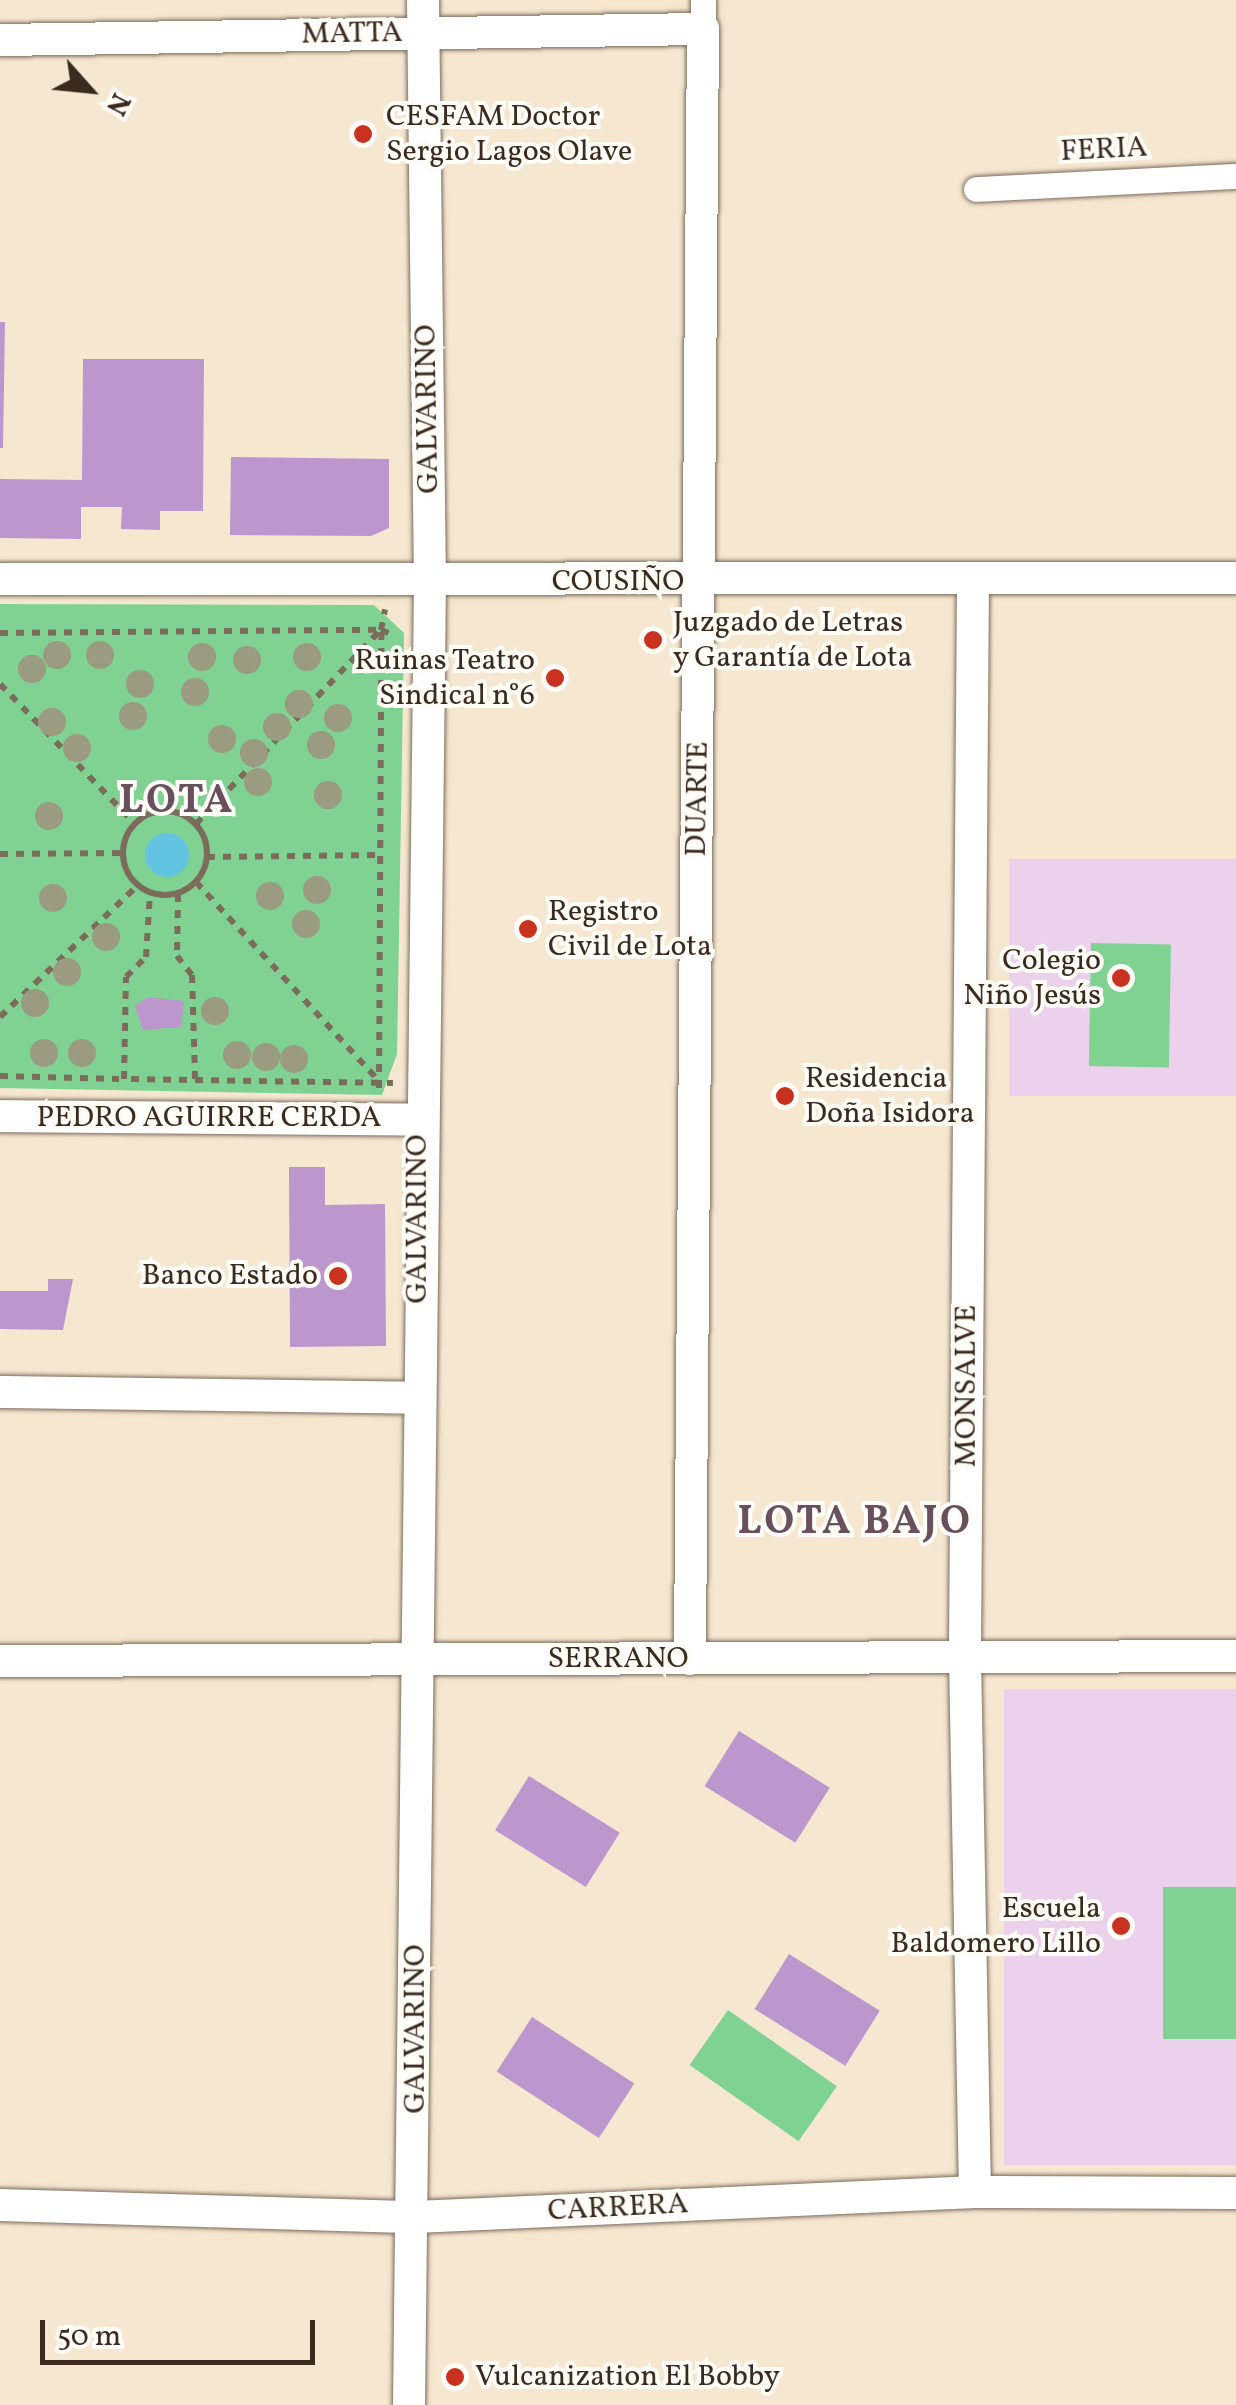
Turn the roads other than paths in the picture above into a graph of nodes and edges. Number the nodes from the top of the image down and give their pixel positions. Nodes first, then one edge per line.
1 (422, 0) edge
2 (703, 14) edge
3 (423, 33) junction
4 (0, 40) edge
5 (1236, 176) edge
6 (976, 189) dead end
7 (1236, 578) edge
8 (0, 579) edge
9 (974, 581) junction
10 (700, 582) junction
11 (430, 584) junction
12 (408, 1109) junction
13 (0, 1116) edge
14 (0, 1392) edge
15 (418, 1398) junction
16 (1236, 1656) edge
17 (965, 1658) junction
18 (690, 1659) junction
19 (417, 1660) junction
20 (0, 1662) edge
21 (975, 2192) junction
22 (1236, 2194) edge
23 (0, 2204) edge
24 (415, 2216) junction
25 (410, 2405) edge

1 - 3 street, GALVARINO
2 - 3 street, MATTA
2 - 10 street, DUARTE
3 - 4 street, MATTA
3 - 11 street, GALVARINO
5 - 6 street, FERIA
7 - 9 street, COUSIÑO
8 - 11 street, COUSIÑO
9 - 10 street, COUSIÑO
9 - 17 street, MONSALVE
10 - 11 street, COUSIÑO
10 - 18 street, DUARTE
11 - 12 street, GALVARINO
12 - 13 street, PEDRO AGUIRRE CERDA
12 - 15 street, GALVARINO
14 - 15 street
15 - 19 street, GALVARINO
16 - 17 street, SERRANO
17 - 18 street, SERRANO
17 - 21 street, MONSALVE
18 - 19 street, SERRANO
19 - 20 street, SERRANO
19 - 24 street, GALVARINO
21 - 22 street, CARRERA
21 - 24 street, CARRERA
23 - 24 street, CARRERA
24 - 25 street, GALVARINO

